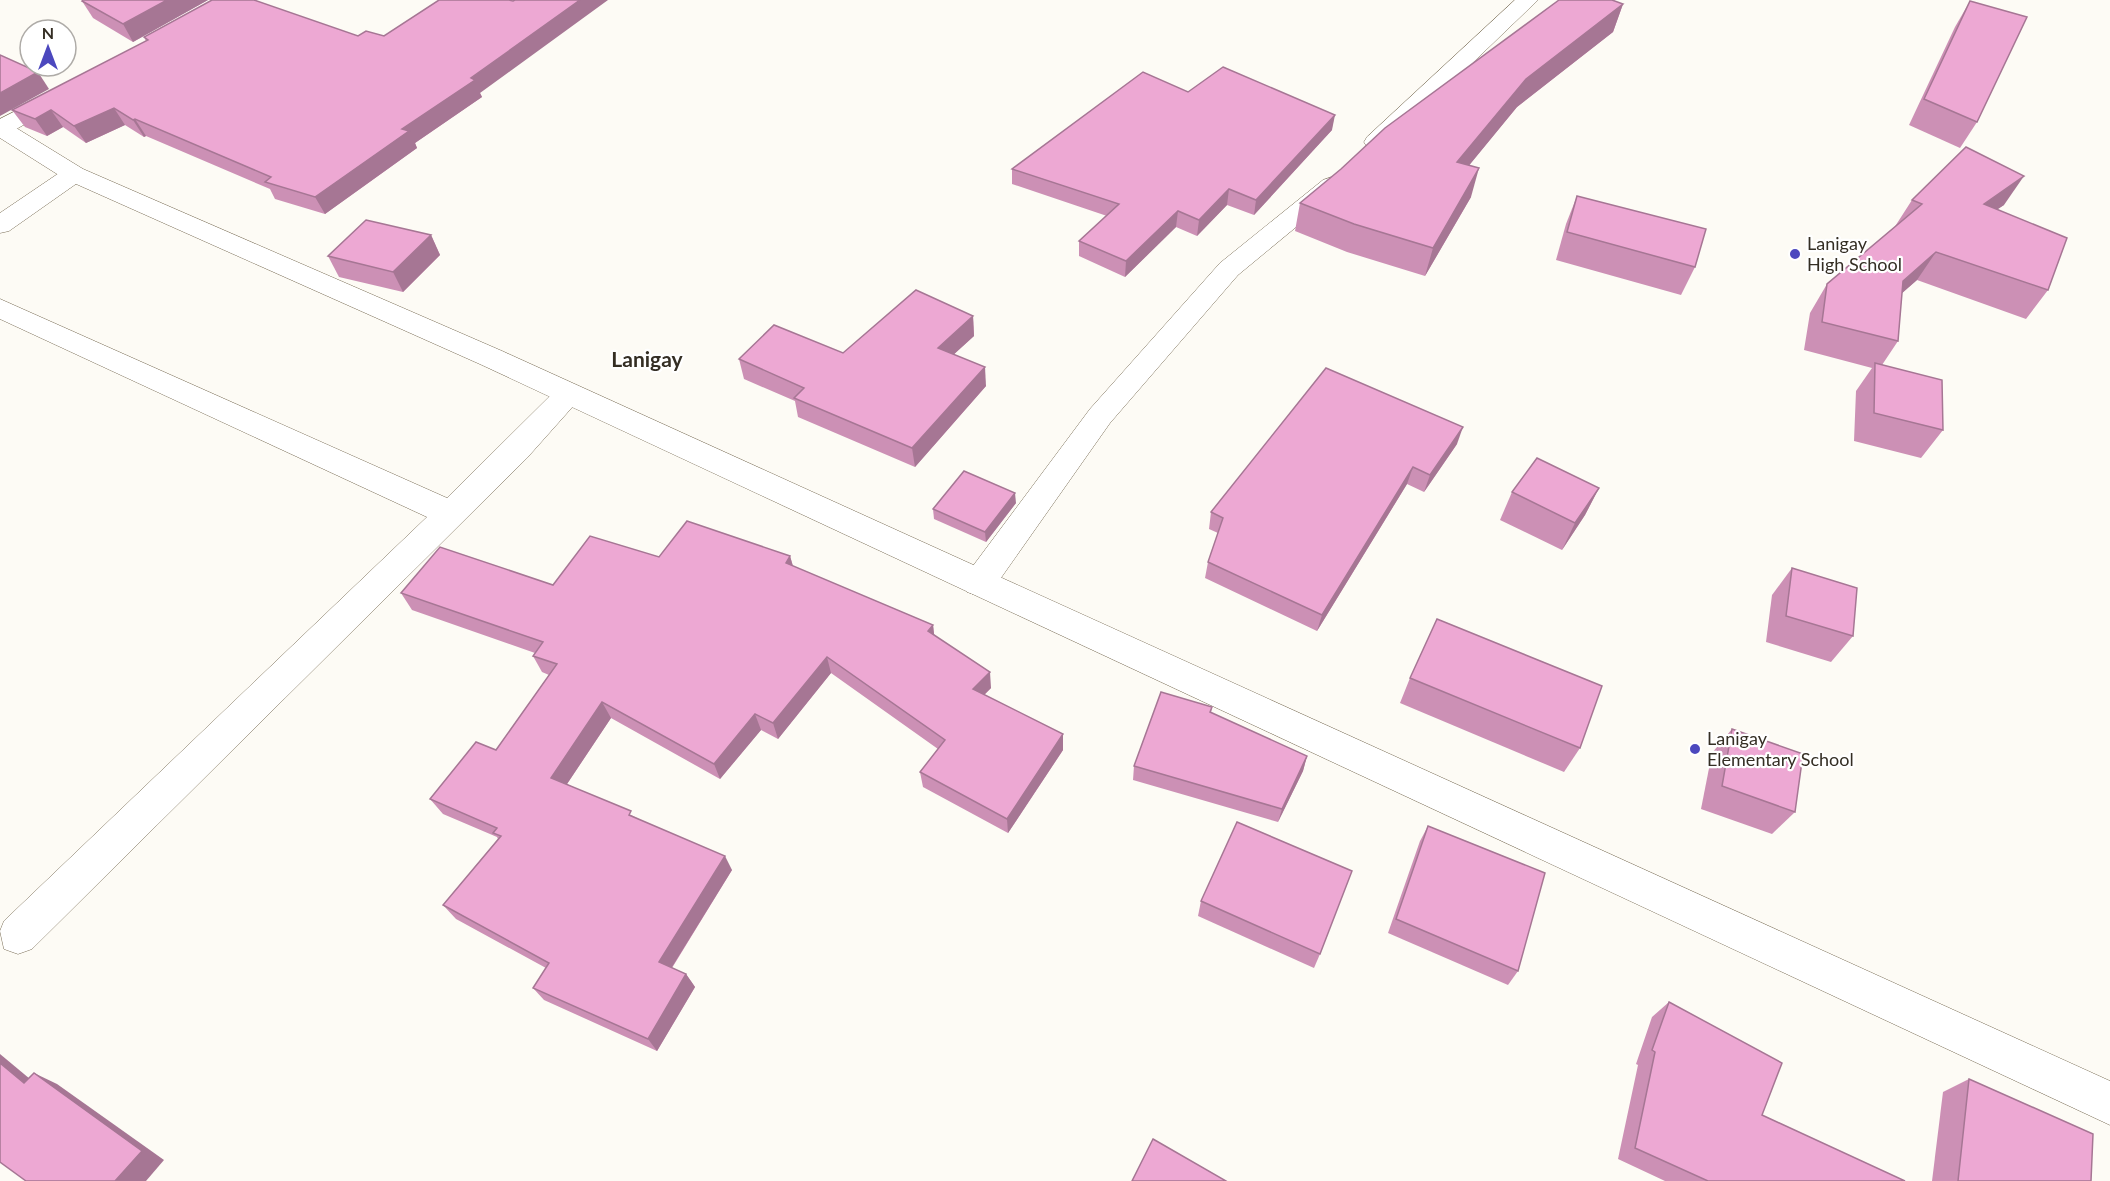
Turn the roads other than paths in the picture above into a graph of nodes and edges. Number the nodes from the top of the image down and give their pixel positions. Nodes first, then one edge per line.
1 (1527, 0) edge
2 (74, 87) edge
3 (0, 128) edge
4 (74, 174) junction
5 (0, 225) edge
6 (0, 308) edge
7 (569, 393) junction
8 (449, 513) junction
9 (979, 583) junction
10 (18, 935) dead end
11 (2110, 1103) edge

1 - 9 street
2 - 3 street
3 - 4 street
4 - 5 street
4 - 7 street
6 - 8 street
7 - 8 street
7 - 9 street
8 - 10 street
9 - 11 street

